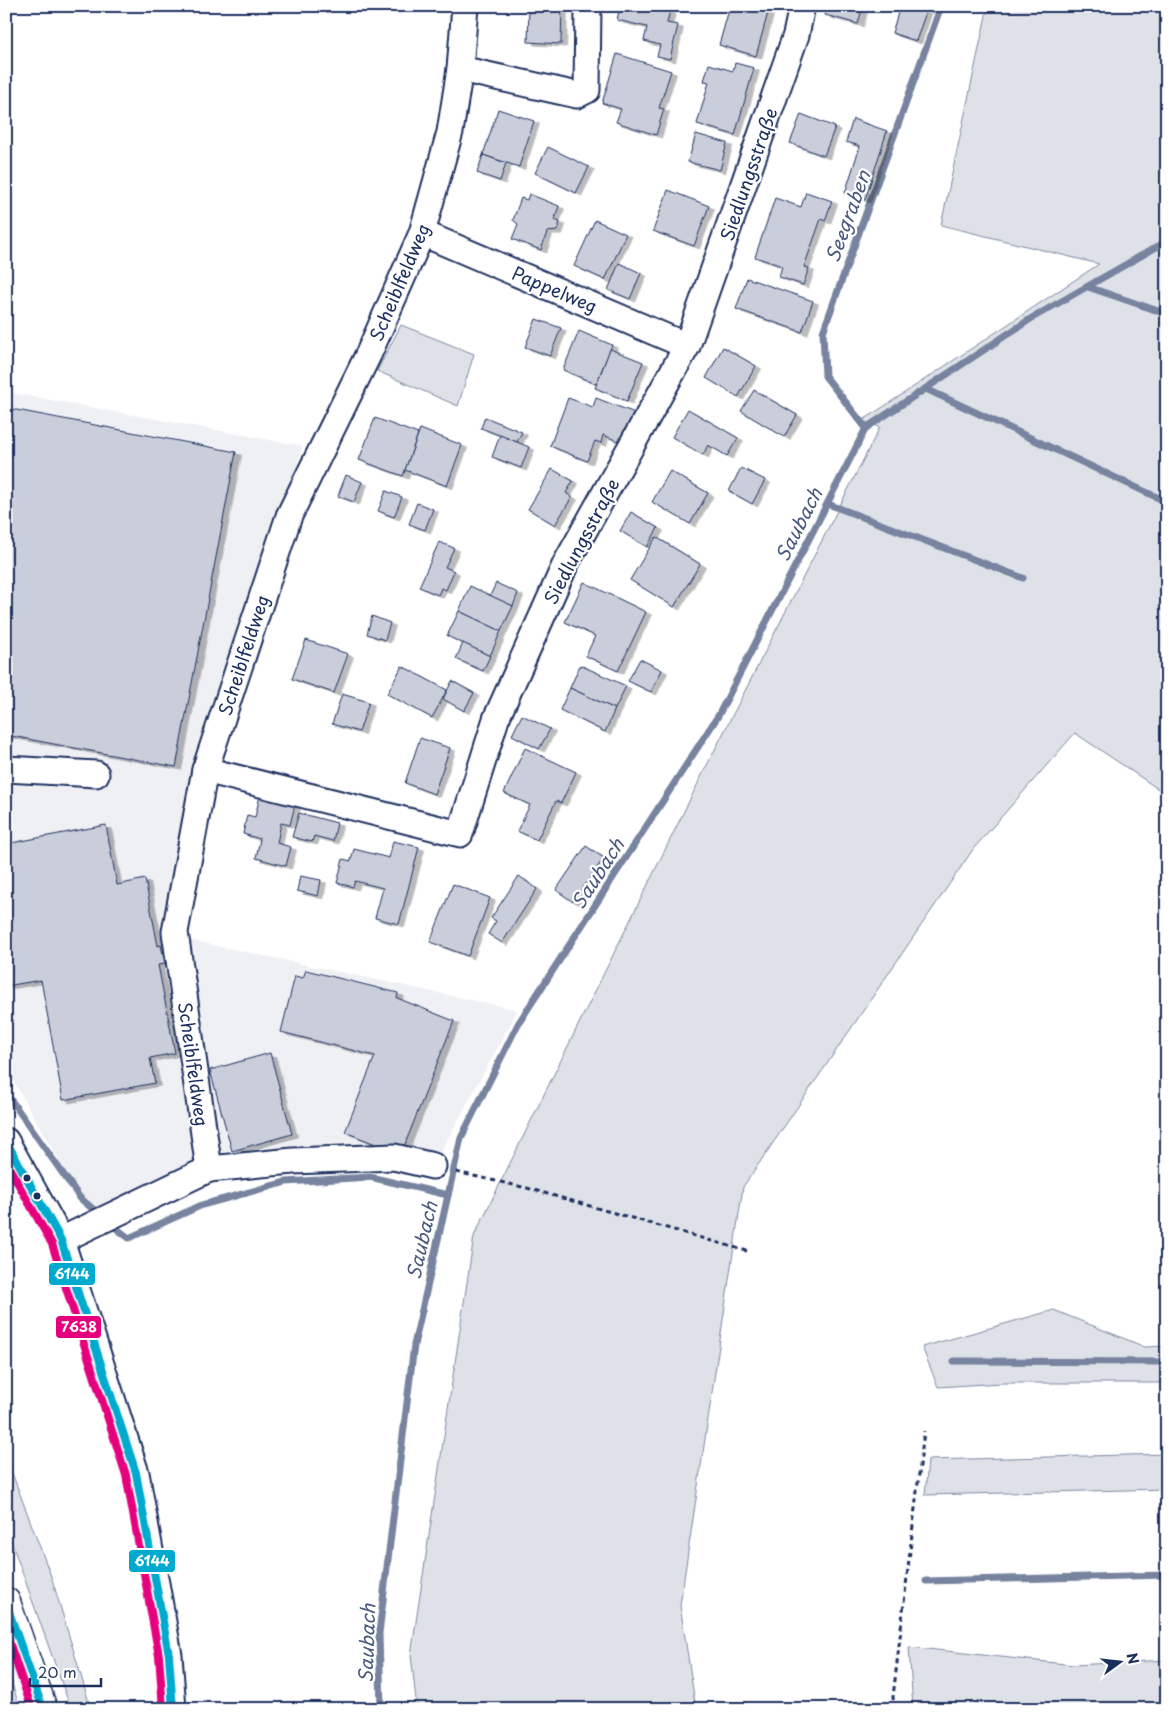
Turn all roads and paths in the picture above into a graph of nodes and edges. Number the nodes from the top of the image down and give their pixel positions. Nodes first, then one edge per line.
1 (465, 6) edge
2 (588, 6) edge
3 (802, 6) edge
4 (460, 69) junction
5 (422, 233) junction
6 (687, 346) junction
7 (6, 769) edge
8 (205, 770) junction
9 (96, 774) dead end
10 (6, 1141) edge
11 (433, 1166) dead end
12 (209, 1169) junction
13 (472, 1175) dead end
14 (61, 1240) junction
15 (747, 1251) dead end
16 (924, 1431) dead end
17 (6, 1602) edge
18 (43, 1709) edge
19 (173, 1709) edge
20 (894, 1709) edge

1 - 4 street, Scheiblfeldweg
2 - 4 street
3 - 6 street, Siedlungsstraße
4 - 5 street, Scheiblfeldweg
5 - 6 street, Pappelweg
5 - 8 street, Scheiblfeldweg
6 - 8 street, Siedlungsstraße
7 - 9 street
8 - 12 street, Scheiblfeldweg
10 - 14 street
11 - 12 street
12 - 14 street
13 - 15 path
14 - 19 street
16 - 20 path
17 - 18 main road

